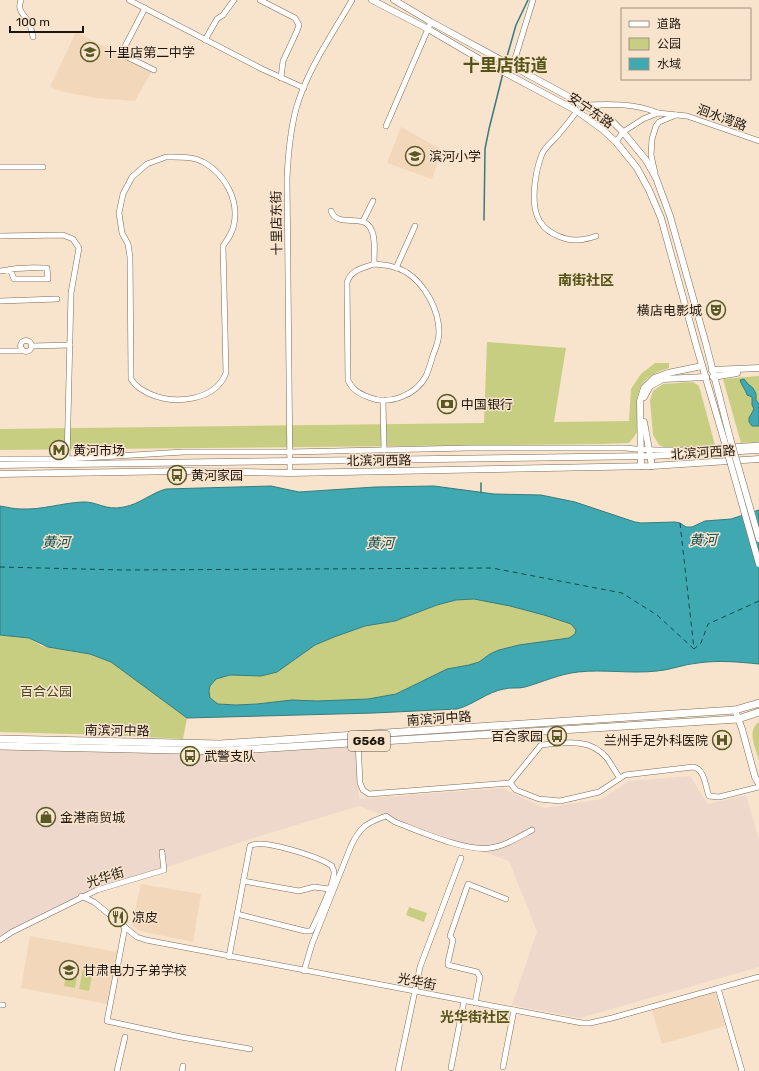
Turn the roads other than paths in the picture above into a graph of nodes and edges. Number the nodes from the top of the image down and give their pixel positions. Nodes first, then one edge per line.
1 (21, 0) edge
2 (129, 0) edge
3 (234, 0) edge
4 (260, 0) edge
5 (352, 0) edge
6 (372, 0) edge
7 (394, 0) edge
8 (533, 0) edge
9 (145, 8) junction
10 (431, 22) junction
11 (428, 28) junction
12 (33, 37) dead end
13 (205, 40) junction
14 (508, 63) junction
15 (154, 70) dead end
16 (281, 78) junction
17 (304, 88) junction
18 (584, 105) junction
19 (577, 111) junction
20 (658, 113) junction
21 (678, 114) junction
22 (386, 126) dead end
23 (623, 132) junction
24 (759, 141) edge
25 (616, 142) junction
26 (0, 167) edge
27 (43, 167) dead end
28 (656, 178) junction
29 (373, 201) dead end
30 (331, 211) dead end
31 (363, 221) junction
32 (415, 226) dead end
33 (0, 236) edge
34 (596, 236) dead end
35 (374, 264) junction
36 (396, 268) junction
37 (10, 269) junction
38 (0, 271) edge
39 (57, 299) dead end
40 (0, 301) edge
41 (70, 345) junction
42 (32, 346) junction
43 (22, 349) junction
44 (0, 351) edge
45 (702, 366) junction
46 (131, 368) joint
47 (712, 370) junction
48 (759, 370) edge
49 (706, 377) junction
50 (713, 378) junction
51 (383, 400) junction
52 (727, 439) junction
53 (759, 445) edge
54 (384, 450) junction
55 (759, 450) edge
56 (290, 452) junction
57 (641, 452) junction
58 (650, 453) junction
59 (0, 459) edge
60 (759, 459) edge
61 (67, 461) junction
62 (290, 461) junction
63 (0, 464) edge
64 (641, 466) junction
65 (652, 466) junction
66 (290, 473) junction
67 (0, 474) edge
68 (759, 539) edge
69 (759, 564) edge
70 (759, 703) edge
71 (735, 710) junction
72 (759, 712) edge
73 (738, 718) junction
74 (560, 729) junction
75 (0, 739) edge
76 (358, 742) junction
77 (561, 743) junction
78 (0, 746) edge
79 (620, 778) junction
80 (510, 783) junction
81 (759, 785) edge
82 (532, 830) dead end
83 (162, 852) dead end
84 (461, 858) dead end
85 (243, 882) junction
86 (329, 889) junction
87 (82, 896) junction
88 (506, 899) dead end
89 (237, 914) junction
90 (125, 927) junction
91 (0, 940) edge
92 (229, 957) junction
93 (304, 971) junction
94 (759, 977) edge
95 (718, 988) junction
96 (415, 992) junction
97 (464, 1001) junction
98 (475, 1003) junction
99 (514, 1010) junction
100 (125, 1037) dead end
101 (250, 1049) dead end
102 (503, 1067) dead end
103 (451, 1068) dead end
104 (117, 1071) edge
105 (398, 1071) edge
106 (742, 1071) edge

1 - 12 street
2 - 9 street
3 - 13 street
4 - 16 street
5 - 17 street, 十里店东街
6 - 11 main road, 安宁东路
7 - 10 main road, 安宁东路
8 - 14 street
9 - 13 street
9 - 15 street
10 - 11 street
10 - 14 main road, 安宁东路
11 - 19 main road, 安宁东路
11 - 22 street
13 - 16 street
14 - 18 main road, 安宁东路
16 - 17 street
17 - 56 street, 十里店东街
18 - 20 street, 洄水湾路
18 - 23 main road, 安宁东路
19 - 25 main road, 安宁东路
19 - 34 street
20 - 21 street, 洄水湾路
20 - 23 street, 洄水湾路
21 - 24 street, 洄水湾路
21 - 28 street, 洄水湾路
23 - 25 street, 洄水湾路
23 - 28 main road, 安宁东路
25 - 45 main road, 安宁东路
26 - 27 street
28 - 47 main road, 安宁东路
29 - 31 street
30 - 31 street
31 - 35 street
32 - 36 street
33 - 41 street
35 - 36 street
35 - 51 street
36 - 51 street
37 - 37 street
37 - 38 street
39 - 40 street
41 - 42 street
41 - 61 street
42 - 43 street
42 - 43 street
43 - 44 street
45 - 49 main road, 安宁东路
45 - 57 main road
46 - 46 street
47 - 48 main road
47 - 50 main road, 安宁东路
48 - 50 main road
49 - 52 main road, 安宁东路
49 - 58 main road
50 - 52 main road, 安宁东路
51 - 54 street
52 - 68 main road, bridge
52 - 69 main road, bridge
53 - 58 street
54 - 56 street
54 - 57 street
55 - 58 main road, 北滨河西路
56 - 61 street
56 - 62 street, 十里店东街
57 - 58 main road, 北滨河西路
57 - 62 main road, 北滨河西路
57 - 64 main road
58 - 65 main road
59 - 61 street
60 - 65 main road, 北滨河西路
61 - 62 main road, 北滨河西路
61 - 63 main road, 北滨河西路
62 - 66 street, 十里店东街
64 - 65 main road, 北滨河西路
64 - 66 main road, 北滨河西路
66 - 67 main road, 北滨河西路
70 - 71 highway, 南滨河中路 / G568
71 - 73 main road
71 - 75 highway, 南滨河中路 / G568
72 - 73 highway, 南滨河中路 / G568
73 - 74 highway, 南滨河中路 / G568
73 - 81 main road
74 - 76 highway, 南滨河中路 / G568
74 - 77 street
76 - 78 highway, 南滨河中路 / G568
76 - 80 street
77 - 79 street
77 - 80 street
79 - 80 street
79 - 81 street
82 - 93 street
83 - 87 street, 光华街
84 - 96 street
85 - 86 street
85 - 86 street
85 - 89 street
86 - 89 street
87 - 90 street, 光华街
87 - 91 street, 光华街
88 - 98 street
89 - 92 street
90 - 92 street, 光华街
90 - 101 street
92 - 93 street, 光华街
93 - 96 street, 光华街
94 - 95 street, 光华街
95 - 99 street, 光华街
95 - 106 street
96 - 97 street, 光华街
96 - 105 street
97 - 98 street, 光华街
97 - 103 street
98 - 99 street, 光华街
99 - 102 street
100 - 104 street

